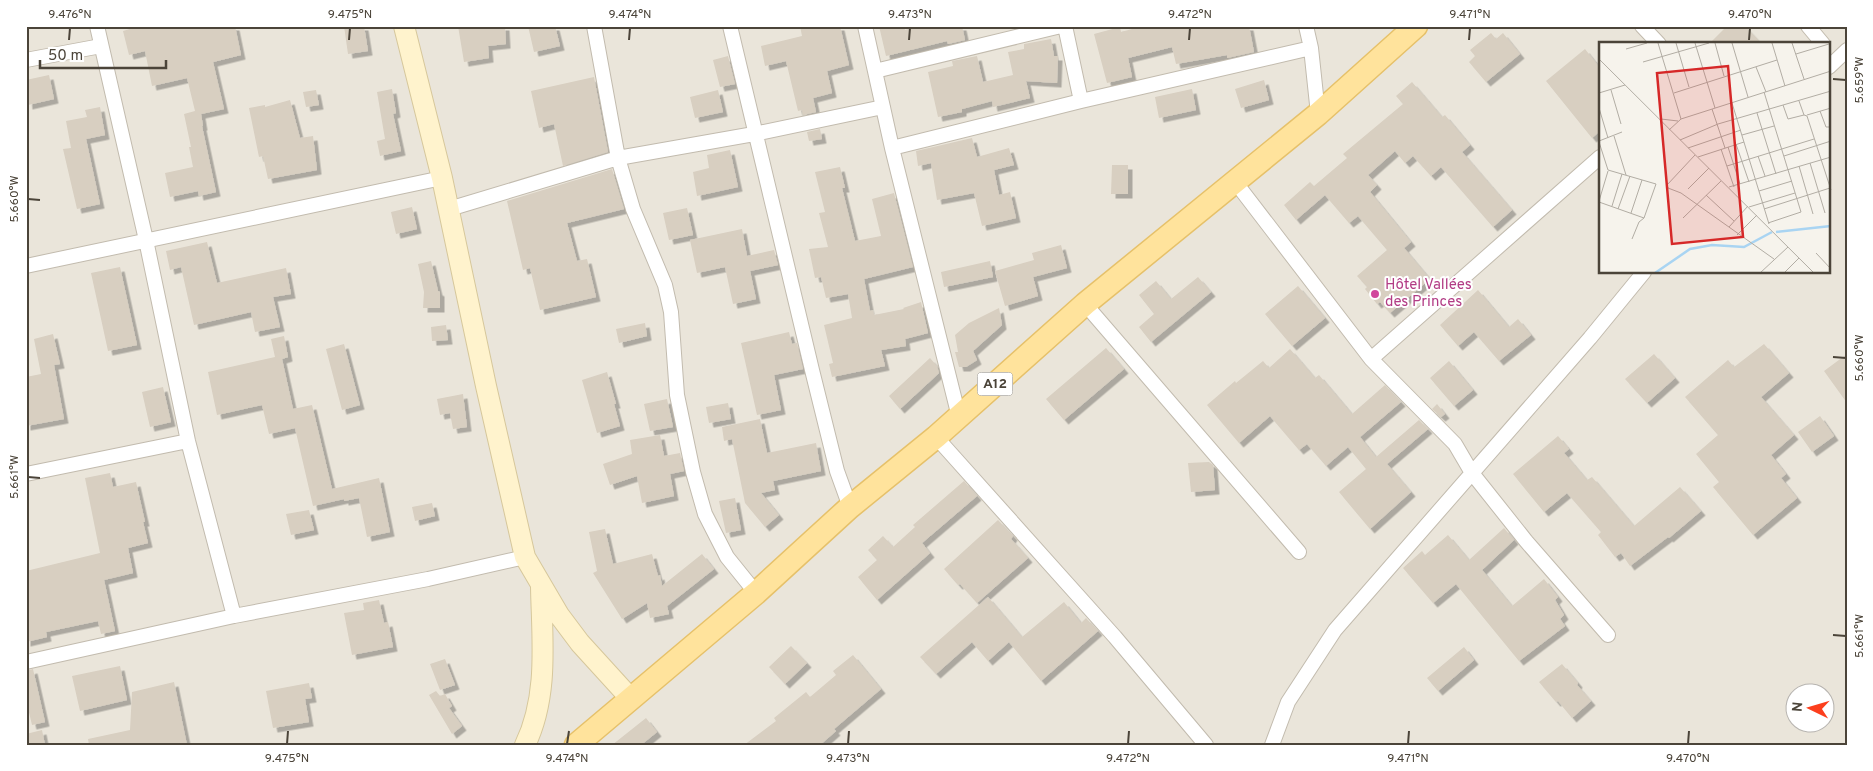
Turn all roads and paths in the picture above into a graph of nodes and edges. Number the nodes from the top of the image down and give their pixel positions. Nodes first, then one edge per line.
1 (97, 26) edge
2 (404, 26) edge
3 (594, 26) edge
4 (730, 26) edge
5 (865, 26) edge
6 (1061, 26) edge
7 (1065, 26) edge
8 (1306, 26) edge
9 (1416, 26) edge
10 (1642, 26) edge
11 (1808, 26) edge
12 (1657, 42) edge
13 (1821, 42) edge
14 (101, 46) junction
15 (1311, 48) junction
16 (1847, 50) edge
17 (26, 60) edge
18 (1832, 60) edge
19 (875, 71) junction
20 (1081, 102) junction
21 (882, 107) junction
22 (1318, 114) junction
23 (754, 134) junction
24 (892, 148) junction
25 (618, 158) junction
26 (1599, 158) edge
27 (442, 178) junction
28 (1236, 183) junction
29 (449, 209) junction
30 (146, 240) junction
31 (26, 266) edge
32 (1642, 274) edge
33 (1085, 304) junction
34 (1371, 359) junction
35 (959, 417) junction
36 (936, 437) junction
37 (188, 441) junction
38 (1472, 473) junction
39 (26, 474) edge
40 (850, 507) junction
41 (1299, 552) dead end
42 (526, 557) junction
43 (541, 584) junction
44 (756, 592) junction
45 (234, 616) junction
46 (1608, 635) dead end
47 (26, 662) edge
48 (631, 699) junction
49 (525, 745) edge
50 (576, 745) edge
51 (1206, 745) edge
52 (1272, 745) edge

1 - 14 street
2 - 27 street
3 - 25 street
4 - 23 street
5 - 19 street
6 - 19 street
7 - 20 street
8 - 15 street
9 - 22 main road, A12
10 - 12 street
11 - 13 street
14 - 17 street
14 - 30 street
15 - 20 street
15 - 22 street
16 - 18 street
19 - 21 street
20 - 24 street
21 - 23 street
21 - 24 street
22 - 28 main road, A12
23 - 25 street
23 - 40 street
24 - 35 street
25 - 29 street
25 - 44 street
26 - 34 street
27 - 29 street
27 - 30 street
28 - 33 main road, A12
28 - 34 street
29 - 42 street
30 - 31 street
30 - 37 street
32 - 38 street
33 - 35 main road, A12
33 - 41 street
34 - 38 street
35 - 36 main road, A12
36 - 40 main road, A12
36 - 51 street
37 - 39 street
37 - 45 street
38 - 46 street
38 - 52 street
40 - 44 main road, A12
42 - 43 street
42 - 45 street
43 - 48 street
43 - 49 street
44 - 48 main road, A12
45 - 47 street
48 - 50 main road, A12

